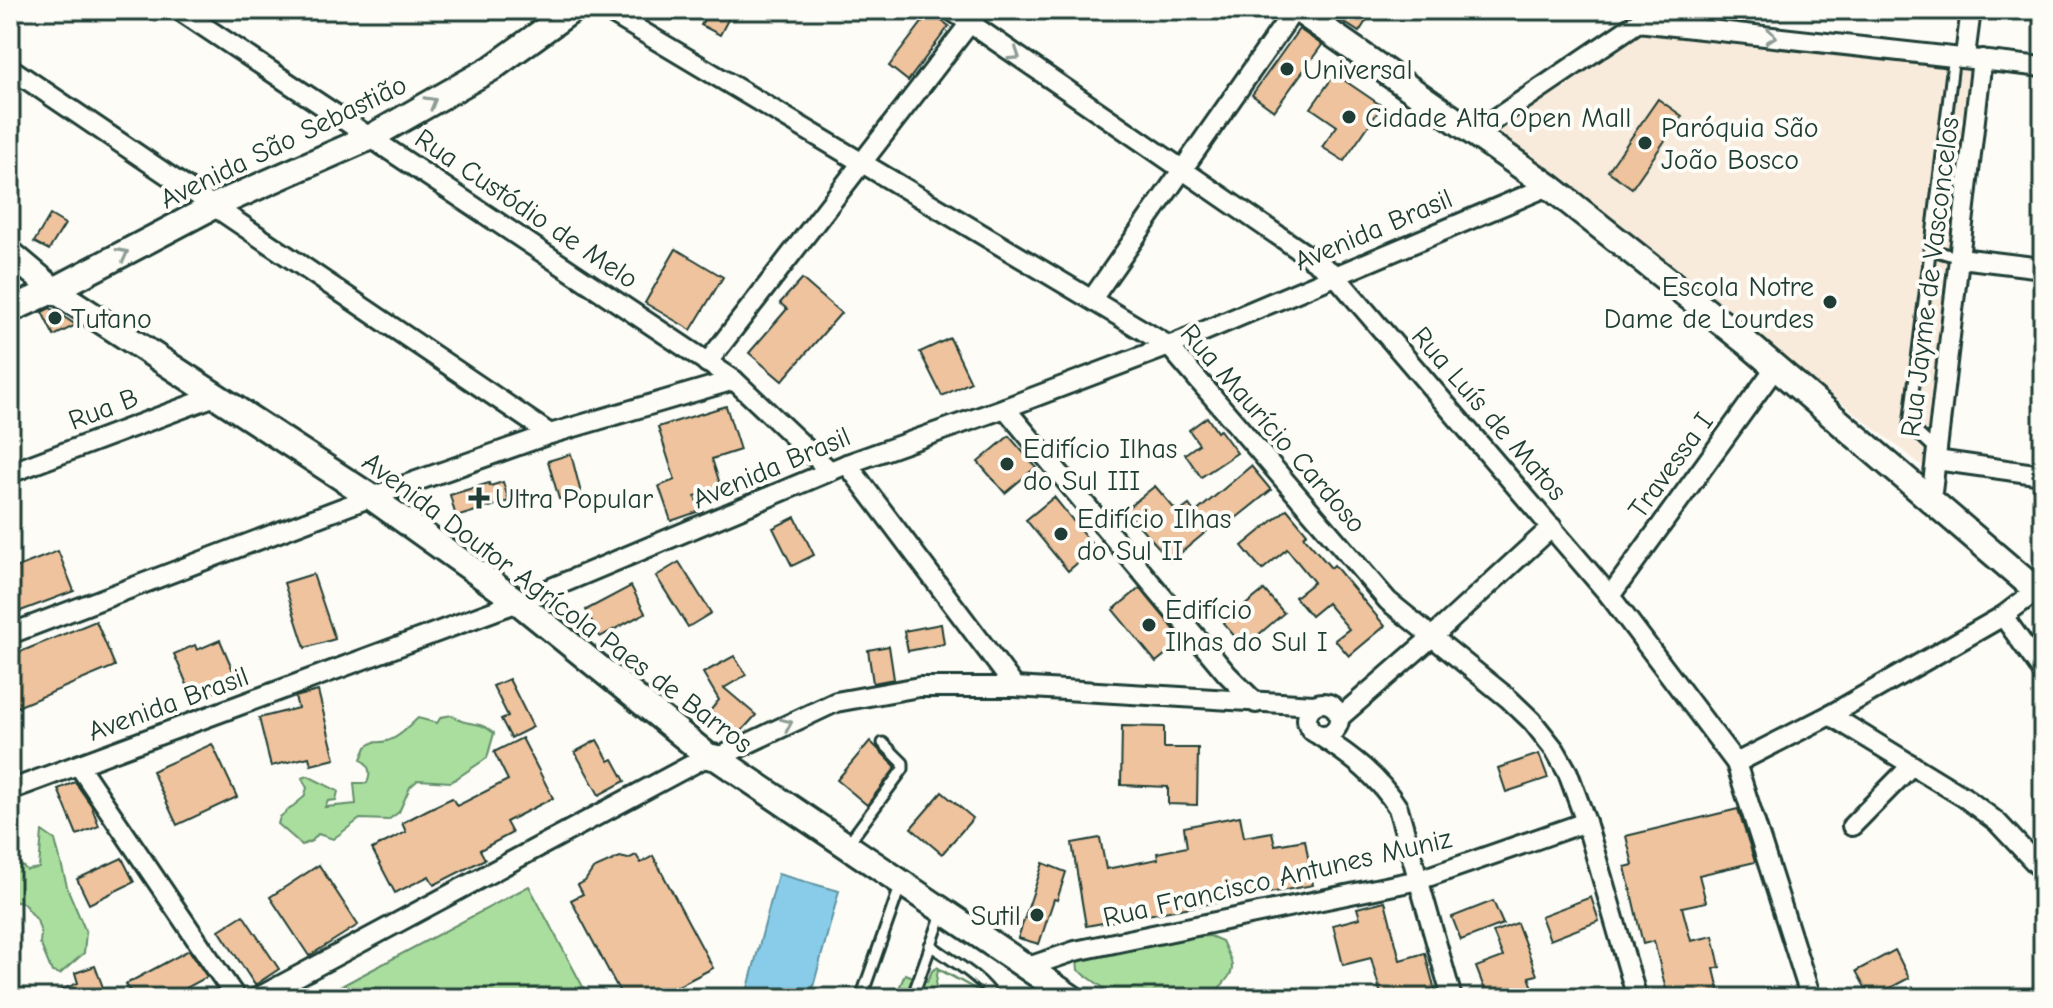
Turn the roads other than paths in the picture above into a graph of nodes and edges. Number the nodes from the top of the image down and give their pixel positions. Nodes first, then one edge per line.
1 (179, 10) edge
2 (572, 10) edge
3 (606, 10) edge
4 (951, 10) edge
5 (1296, 10) edge
6 (1656, 10) edge
7 (1971, 10) edge
8 (975, 17) edge
9 (1638, 22) junction
10 (1967, 57) junction
11 (2043, 67) edge
12 (10, 68) edge
13 (1476, 132) junction
14 (371, 137) junction
15 (862, 164) junction
16 (1183, 170) junction
17 (1549, 186) junction
18 (214, 206) junction
19 (1929, 249) junction
20 (10, 253) edge
21 (1960, 258) junction
22 (2043, 268) edge
23 (1334, 274) junction
24 (54, 290) junction
25 (1092, 299) junction
26 (10, 310) edge
27 (1169, 346) junction
28 (707, 363) junction
29 (1775, 368) junction
30 (734, 380) junction
31 (215, 396) junction
32 (1005, 408) junction
33 (550, 434) junction
34 (1937, 455) junction
35 (839, 468) junction
36 (10, 473) edge
37 (2043, 475) edge
38 (371, 497) junction
39 (1931, 501) junction
40 (1552, 527) junction
41 (2039, 594) edge
42 (1610, 596) junction
43 (518, 602) junction
44 (2003, 616) junction
45 (10, 634) edge
46 (1432, 637) junction
47 (2043, 672) edge
48 (1227, 674) junction
49 (1015, 687) junction
50 (1229, 702) junction
51 (1259, 704) junction
52 (1830, 715) junction
53 (1324, 720) junction
54 (883, 743) dead end
55 (712, 757) junction
56 (1736, 763) junction
57 (1912, 765) junction
58 (79, 766) junction
59 (10, 790) edge
60 (1586, 822) junction
61 (1852, 826) dead end
62 (846, 847) junction
63 (2043, 871) edge
64 (1419, 880) junction
65 (902, 884) junction
66 (943, 911) junction
67 (930, 945) junction
68 (1025, 968) junction
69 (236, 998) edge
70 (257, 998) edge
71 (861, 998) edge
72 (912, 998) edge
73 (993, 998) edge
74 (1072, 998) edge
75 (1452, 998) edge
76 (1637, 998) edge
77 (1811, 998) edge

1 - 14 street, Rua Custódio de Melo
14 -> 2 street, Avenida São Sebastião
3 - 15 street, Rua Maurício Cardoso
4 - 8 street, Rua Luís de Matos
5 - 13 street
5 - 16 street
6 - 9 street
7 - 10 street, Rua Jayme de Vasconcelos
8 - 15 street
8 -> 16 street, Rua Luís de Matos
9 -> 10 street
9 - 13 street
10 - 11 street
10 - 19 lane
10 - 21 street, Rua Jayme de Vasconcelos
12 - 18 street
13 - 17 street
14 - 18 street, Avenida São Sebastião
14 - 28 street, Rua Custódio de Melo
15 - 25 street, Rua Maurício Cardoso
15 - 28 street
16 - 23 street, Rua Luís de Matos
16 - 25 street
17 - 23 street, Avenida Brasil
17 - 29 street
24 -> 18 street, Avenida São Sebastião
18 - 33 street
19 - 21 lane
19 - 34 lane
20 - 24 street, Avenida Doutor Agrícola Paes de Barros
21 - 22 street
21 - 34 street, Rua Jayme de Vasconcelos
23 - 27 street, Avenida Brasil
23 - 40 street, Rua Luís de Matos
24 - 26 street, Avenida São Sebastião
24 - 31 street, Avenida Doutor Agrícola Paes de Barros
25 - 27 street, Rua Maurício Cardoso
27 - 32 street, Avenida Brasil
27 - 46 street, Rua Maurício Cardoso
28 - 30 street, Rua Custódio de Melo
29 - 39 street
29 - 42 street, Travessa I
30 - 33 street
30 - 35 street, Rua Custódio de Melo
31 - 36 street, Rua B
31 - 38 street, Avenida Doutor Agrícola Paes de Barros
32 - 35 street, Avenida Brasil
32 - 48 street
33 - 38 street
34 - 37 street
34 - 39 street, Rua Jayme de Vasconcelos
35 - 43 street, Avenida Brasil
35 - 49 street, Rua Custódio de Melo
38 - 43 street, Avenida Doutor Agrícola Paes de Barros
38 - 45 street
39 - 41 street
40 - 42 street, Rua Luís de Matos
40 - 46 street
41 - 44 street
42 - 56 street, Rua Luís de Matos
43 - 55 street, Avenida Doutor Agrícola Paes de Barros
43 - 58 street, Avenida Brasil
44 - 47 street
44 - 52 street
46 - 53 street
46 - 60 street, Rua Maurício Cardoso
48 - 50 street
48 - 51 street
49 - 50 street
55 -> 49 street
50 - 51 street
51 - 53 street
52 - 56 street
52 - 57 street
53 - 64 street
54 - 62 lane
55 - 62 street, Avenida Doutor Agrícola Paes de Barros
55 - 70 street
56 - 77 street, Rua Luís de Matos
57 - 61 street
57 - 63 street
58 - 59 street, Avenida Brasil
58 - 69 street
60 - 64 street, Rua Francisco Antunes Muniz
60 - 76 street, Rua Maurício Cardoso
62 - 65 street, Avenida Doutor Agrícola Paes de Barros
64 - 68 street, Rua Francisco Antunes Muniz
64 - 75 street
65 - 66 street, Avenida Doutor Agrícola Paes de Barros
65 - 71 lane
66 - 67 lane
66 - 68 street, Avenida Doutor Agrícola Paes de Barros
67 - 72 lane
67 - 73 lane
68 - 74 street, Avenida Doutor Agrícola Paes de Barros

